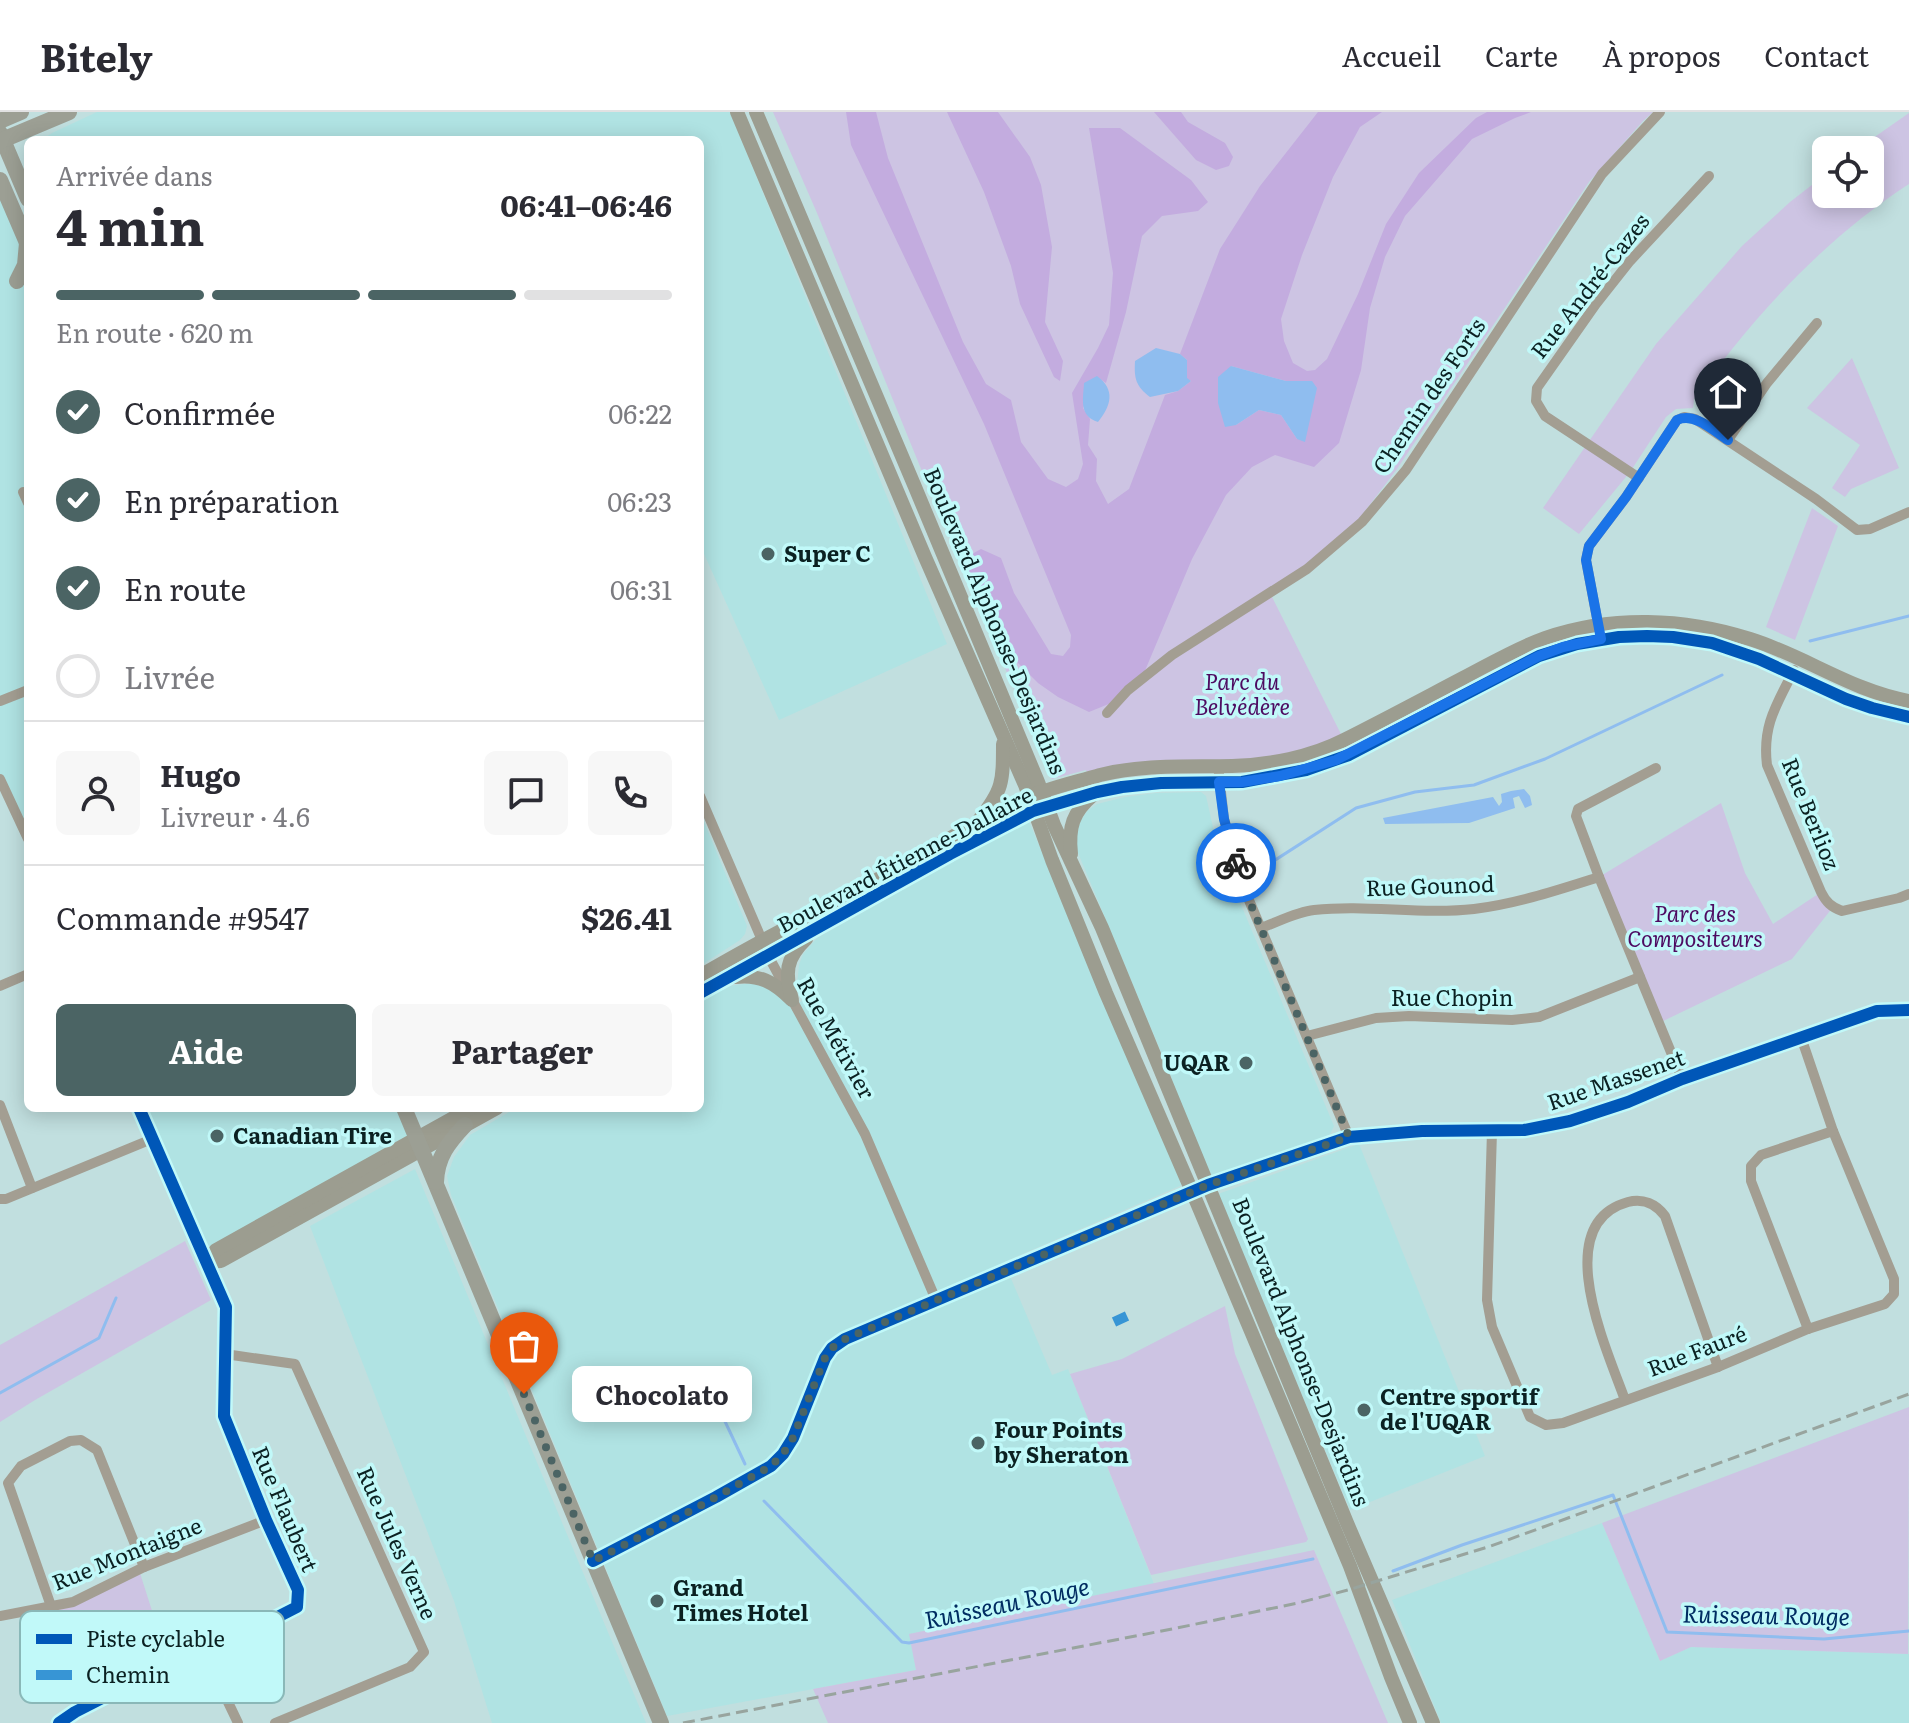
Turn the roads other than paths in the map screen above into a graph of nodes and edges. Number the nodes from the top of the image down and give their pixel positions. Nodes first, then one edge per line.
1 (21, 112) edge
2 (69, 112) edge
3 (737, 112) edge
4 (756, 112) edge
5 (1660, 112) edge
6 (0, 121) edge
7 (1, 138) edge
8 (1709, 176) dead end
9 (0, 180) edge
10 (24, 190) edge
11 (24, 235) edge
12 (24, 267) edge
13 (17, 281) dead end
14 (1817, 323) dead end
15 (1728, 440) junction
16 (1639, 478) junction
17 (1909, 512) edge
18 (1600, 632) junction
19 (1800, 659) junction
20 (1792, 673) junction
21 (24, 692) edge
22 (0, 701) edge
23 (1909, 701) edge
24 (1107, 713) dead end
25 (1909, 717) edge
26 (1003, 736) junction
27 (1218, 765) junction
28 (1656, 768) dead end
29 (0, 779) edge
30 (1219, 782) junction
31 (1097, 792) junction
32 (1038, 802) junction
33 (704, 805) edge
34 (973, 826) junction
35 (24, 830) edge
36 (1072, 864) junction
37 (1599, 877) junction
38 (1909, 894) edge
39 (819, 928) junction
40 (1261, 928) junction
41 (763, 940) junction
42 (769, 955) junction
43 (704, 974) edge
44 (24, 976) edge
45 (1640, 977) junction
46 (727, 978) junction
47 (0, 986) edge
48 (704, 991) edge
49 (792, 1000) junction
50 (1909, 1010) edge
51 (1307, 1036) junction
52 (1801, 1037) junction
53 (1682, 1079) junction
54 (0, 1105) edge
55 (141, 1112) edge
56 (406, 1112) edge
57 (465, 1112) edge
58 (489, 1112) edge
59 (465, 1125) junction
60 (1492, 1131) junction
61 (1833, 1131) junction
62 (1349, 1137) junction
63 (152, 1139) junction
64 (419, 1144) junction
65 (436, 1184) junction
66 (1208, 1185) junction
67 (32, 1188) junction
68 (1192, 1192) junction
69 (0, 1199) edge
70 (207, 1262) junction
71 (936, 1300) junction
72 (1808, 1329) junction
73 (225, 1354) junction
74 (1718, 1367) junction
75 (1625, 1400) junction
76 (266, 1520) junction
77 (593, 1561) junction
78 (144, 1567) junction
79 (51, 1606) junction
80 (26, 1611) edge
81 (20, 1612) edge
82 (284, 1614) edge
83 (0, 1616) edge
84 (93, 1703) edge
85 (228, 1703) edge
86 (59, 1723) edge
87 (238, 1723) edge
88 (275, 1723) edge
89 (661, 1723) edge
90 (1410, 1723) edge
91 (1433, 1723) edge

1 - 6 main road
2 - 7 main road
3 - 26 main road, Boulevard Alphonse-Desjardins
4 - 32 main road, Boulevard Alphonse-Desjardins
5 - 24 street, Chemin des Forts
7 - 10 main road
8 - 16 street, Rue André-Cazes
9 - 11 main road
12 - 13 main road
14 - 15 street
15 - 16 street
15 - 17 street
16 - 18 street
18 - 19 main road, Boulevard Étienne-Dallaire
18 - 20 main road, Boulevard Étienne-Dallaire
18 - 27 main road, Boulevard Étienne-Dallaire
18 - 30 main road, Boulevard Étienne-Dallaire
19 - 20 street, Rue Berlioz
19 - 23 main road, Boulevard Étienne-Dallaire
20 - 25 main road, Boulevard Étienne-Dallaire
20 - 38 street, Rue Berlioz
21 - 22 street
26 - 32 main road, Boulevard Alphonse-Desjardins
26 - 34 main road
27 - 30 street
27 - 32 main road, Boulevard Étienne-Dallaire
28 - 37 street
29 - 35 street
30 - 31 main road, Boulevard Étienne-Dallaire
30 - 40 street
31 - 32 main road, Boulevard Étienne-Dallaire
31 - 36 main road
32 - 34 main road, Boulevard Étienne-Dallaire
32 - 36 main road, Boulevard Alphonse-Desjardins
32 - 39 main road, Boulevard Étienne-Dallaire
32 - 68 main road, Boulevard Alphonse-Desjardins
33 - 41 street, Rue Métivier
34 - 41 main road, Boulevard Étienne-Dallaire
36 - 66 main road, Boulevard Alphonse-Desjardins
37 - 40 street, Rue Gounod
37 - 45 street
39 - 42 main road, Boulevard Étienne-Dallaire
39 - 49 main road
40 - 51 street
41 - 42 street, Rue Métivier
41 - 43 main road, Boulevard Étienne-Dallaire
42 - 46 main road, Boulevard Étienne-Dallaire
42 - 49 street, Rue Métivier
44 - 47 street
45 - 51 street, Rue Chopin
45 - 53 street
46 - 48 main road, Boulevard Étienne-Dallaire
46 - 49 main road
49 - 71 street, Rue Métivier
50 - 52 street, Rue Massenet
51 - 62 street
52 - 53 street, Rue Massenet
52 - 61 street, Rue Fauré
53 - 60 street, Rue Massenet
54 - 67 street
55 - 63 street, Rue Flaubert
56 - 64 main road
57 - 64 main road
58 - 59 main road
59 - 64 main road
59 - 65 main road
60 - 62 street, Rue Massenet
60 - 75 street, Rue Fauré
61 - 72 street
61 - 72 street, Rue Fauré
62 - 66 street, Rue Massenet
63 - 67 street
63 - 70 street, Rue Flaubert
64 - 65 main road
64 - 70 main road
65 - 77 main road
66 - 68 street, Rue Massenet
66 - 91 main road, Boulevard Alphonse-Desjardins
67 - 69 street
68 - 71 street, Rue Massenet
68 - 90 main road, Boulevard Alphonse-Desjardins
70 - 73 street, Rue Flaubert
71 - 77 street, Rue Massenet
72 - 74 street, Rue Fauré
73 - 76 street, Rue Flaubert
73 - 88 street, Rue Jules Verne
74 - 75 street, Rue Fauré
74 - 75 street
76 - 78 street, Rue Montaigne
76 - 82 street, Rue Flaubert
77 - 89 main road
78 - 79 street, Rue Montaigne
78 - 79 street
79 - 80 street, Rue Montaigne
81 - 83 street, Rue Montaigne
84 - 86 street, Rue Flaubert
85 - 87 street

